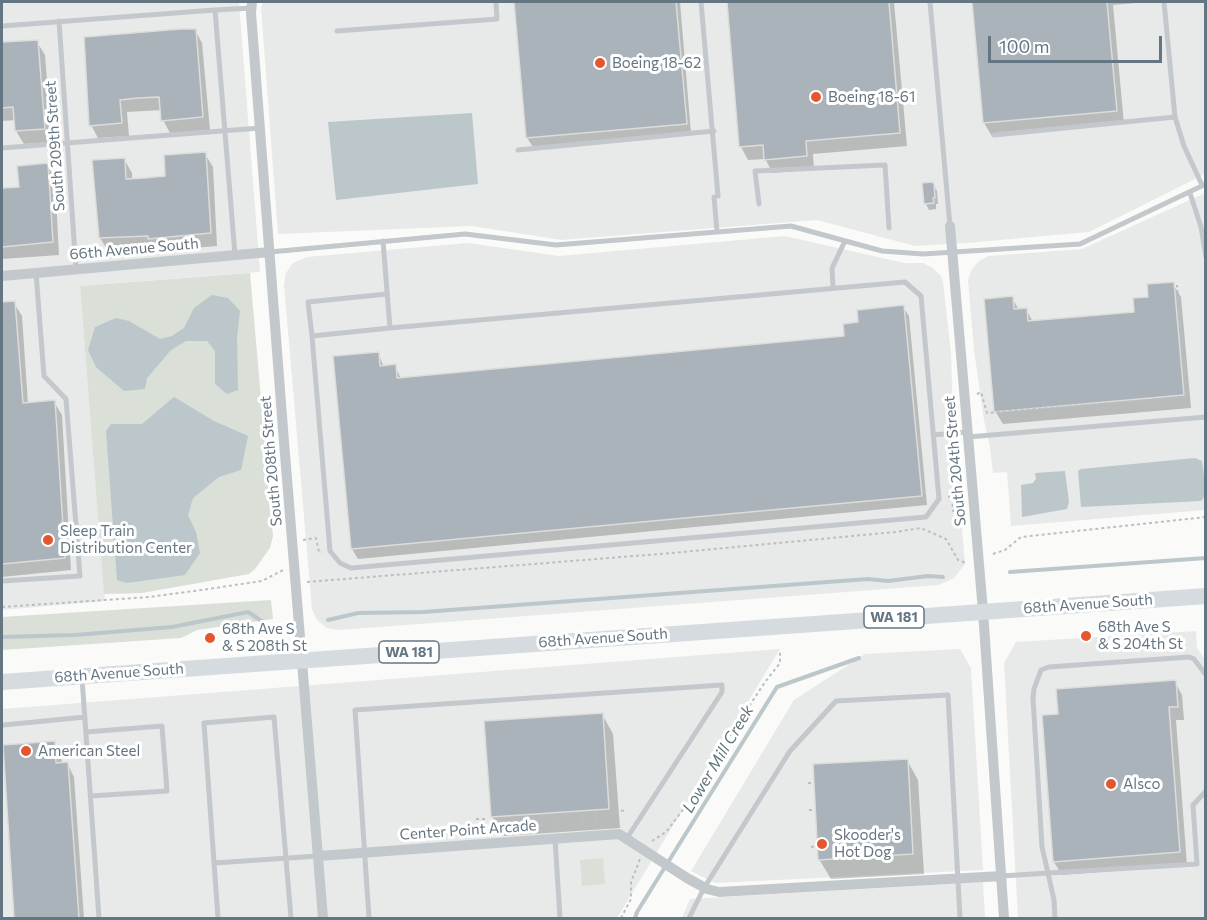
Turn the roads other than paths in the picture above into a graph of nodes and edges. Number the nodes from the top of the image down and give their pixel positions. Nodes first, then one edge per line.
1 (495, 2) edge
2 (701, 2) edge
3 (930, 2) edge
4 (1164, 2) edge
5 (252, 5) edge
6 (215, 10) junction
7 (59, 21) junction
8 (2, 26) edge
9 (337, 31) dead end
10 (1175, 117) junction
11 (260, 128) junction
12 (226, 131) junction
13 (714, 131) junction
14 (994, 135) dead end
15 (67, 143) junction
16 (2, 148) edge
17 (518, 150) dead end
18 (1204, 184) edge
19 (1190, 193) junction
20 (759, 204) dead end
21 (950, 226) joint
22 (889, 228) dead end
23 (717, 231) junction
24 (383, 241) junction
25 (845, 241) junction
26 (270, 252) junction
27 (951, 252) junction
28 (235, 255) junction
29 (1206, 257) edge
30 (76, 269) junction
31 (36, 273) junction
32 (2, 276) edge
33 (833, 288) junction
34 (387, 294) junction
35 (390, 328) junction
36 (312, 336) junction
37 (1206, 417) edge
38 (933, 435) junction
39 (968, 435) junction
40 (2, 581) edge
41 (1206, 596) edge
42 (983, 611) junction
43 (303, 660) junction
44 (1206, 675) edge
45 (82, 676) junction
46 (2, 682) edge
47 (85, 717) junction
48 (4, 725) dead end
49 (86, 732) junction
50 (1206, 791) edge
51 (91, 796) junction
52 (555, 833) junction
53 (623, 836) junction
54 (365, 852) junction
55 (319, 856) junction
56 (286, 858) junction
57 (214, 863) junction
58 (1048, 873) junction
59 (1002, 876) junction
60 (958, 879) junction
61 (704, 888) junction
62 (99, 918) edge
63 (218, 918) edge
64 (291, 918) edge
65 (323, 918) edge
66 (369, 918) edge
67 (560, 918) edge
68 (688, 918) edge
69 (960, 918) edge
70 (1004, 918) edge
71 (1055, 918) edge

1 - 9 lane
2 - 13 lane
3 - 21 lane, South 204th Street
4 - 10 lane
5 - 6 lane
5 - 11 street, South 208th Street
6 - 7 lane
6 - 12 lane
7 - 8 lane
7 - 15 lane, South 209th Street
10 - 14 lane
10 - 18 lane
11 - 12 lane
11 - 26 street, South 208th Street
12 - 15 lane
12 - 28 lane
13 - 17 lane
13 - 23 lane
15 - 16 lane
15 - 30 lane, South 209th Street
18 - 19 lane
19 - 27 lane
19 - 29 lane
20 - 22 lane
21 - 27 street, South 204th Street
23 - 24 lane
23 - 25 lane
24 - 26 lane
24 - 34 lane
25 - 27 lane
25 - 33 lane
26 - 28 street, 66th Avenue South
26 - 43 street, South 208th Street
27 - 39 street, South 204th Street
28 - 30 street, 66th Avenue South
30 - 31 street, 66th Avenue South
31 - 32 street, 66th Avenue South
31 - 40 lane
33 - 35 lane
33 - 38 lane
34 - 35 lane
34 - 36 lane
35 - 36 lane
36 - 38 lane
37 - 39 lane
38 - 39 lane
39 - 42 street, South 204th Street
41 - 42 main road, 68th Avenue South / WA 181
42 - 43 main road, 68th Avenue South / WA 181
42 - 59 street, South 204th Street
43 - 45 main road, 68th Avenue South / WA 181
43 - 55 street, South 208th Street
44 - 58 lane
45 - 46 main road, 68th Avenue South / WA 181
45 - 47 lane
47 - 48 lane
47 - 49 lane
49 - 51 lane
49 - 51 lane
50 - 58 lane
51 - 62 lane
52 - 53 street, Center Point Arcade
52 - 54 street, Center Point Arcade
52 - 67 lane
53 - 54 lane
53 - 61 street
54 - 55 street, Center Point Arcade
54 - 66 lane
55 - 56 lane
55 - 65 street, South 208th Street
56 - 57 lane
56 - 57 lane
56 - 64 lane
57 - 63 lane
58 - 59 lane
58 - 71 lane
59 - 60 street
59 - 70 street, South 204th Street
60 - 61 street
60 - 61 lane
60 - 69 lane
61 - 68 lane

